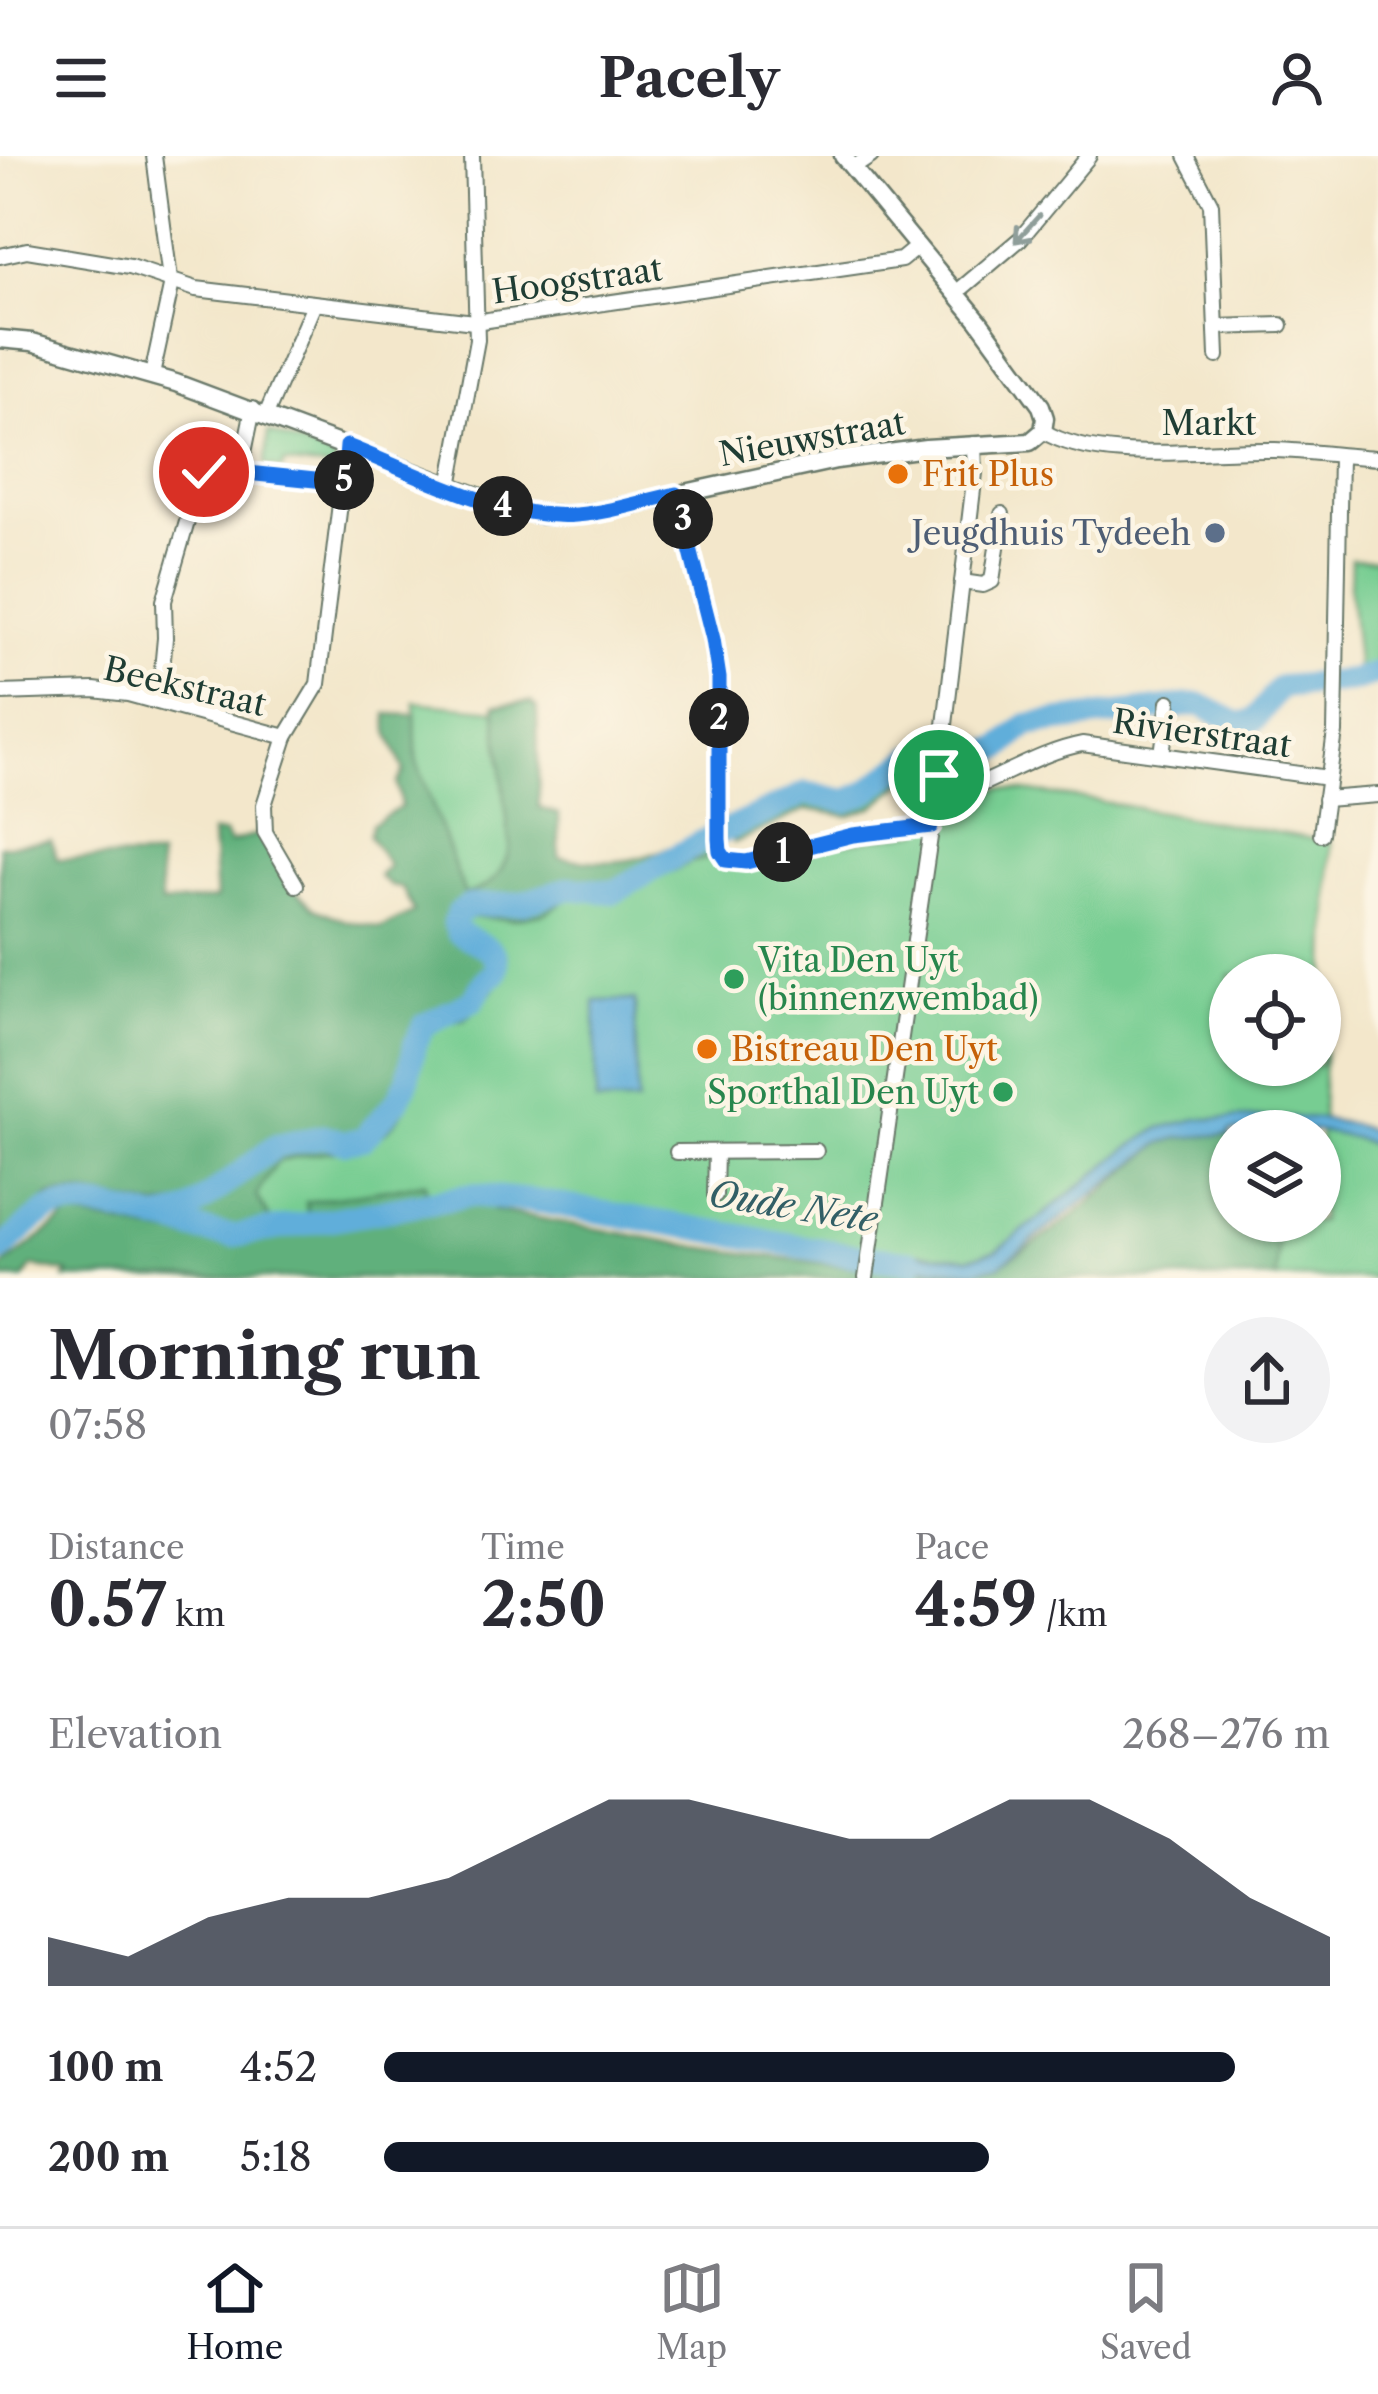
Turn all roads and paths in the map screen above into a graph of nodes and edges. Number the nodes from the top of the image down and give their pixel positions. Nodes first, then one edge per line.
1 (472, 156) edge
2 (871, 156) edge
3 (1089, 156) edge
4 (1186, 156) edge
5 (154, 160) edge
6 (848, 162) edge
7 (918, 246) junction
8 (0, 256) edge
9 (170, 277) junction
10 (956, 292) junction
11 (314, 304) junction
12 (474, 322) junction
13 (1281, 325) dead end
14 (1216, 327) junction
15 (0, 339) edge
16 (1217, 356) dead end
17 (152, 375) junction
18 (260, 412) junction
19 (1043, 431) junction
20 (974, 444) junction
21 (347, 446) junction
22 (1340, 456) junction
23 (1378, 458) edge
24 (240, 472) junction
25 (344, 483) junction
26 (450, 486) junction
27 (676, 494) junction
28 (1003, 514) dead end
29 (962, 582) junction
30 (0, 693) edge
31 (159, 702) junction
32 (1169, 710) dead end
33 (286, 737) junction
34 (1162, 754) junction
35 (1328, 778) junction
36 (1378, 795) edge
37 (1325, 799) junction
38 (935, 800) junction
39 (931, 826) junction
40 (1321, 834) dead end
41 (296, 885) dead end
42 (816, 1151) dead end
43 (677, 1152) dead end
44 (716, 1152) junction
45 (715, 1196) dead end
46 (867, 1272) edge

1 - 12 street
2 - 6 street
3 -> 10 street
4 - 14 street
5 - 9 street
6 - 7 main road
7 - 10 main road
7 - 12 street, Hoogstraat
8 - 9 street, Hoogstraat
9 - 11 street, Hoogstraat
9 - 17 street
10 - 19 main road
11 - 12 street, Hoogstraat
11 - 18 street
12 - 26 street
13 - 14 street
14 - 16 street
15 - 17 main road, Nieuwstraat
17 - 18 main road, Nieuwstraat
18 - 21 main road, Nieuwstraat
18 - 24 street
19 - 20 main road, Nieuwstraat
19 - 22 street, Markt
20 - 27 main road, Nieuwstraat
20 - 29 street
21 - 25 street
21 - 26 main road, Nieuwstraat
22 - 23 street, Markt
22 - 35 street, Rivierstraat
24 - 25 street
24 - 31 street
25 - 33 street
26 - 27 main road, Nieuwstraat
27 - 39 street
28 - 29 street
29 - 38 street
30 - 31 street, Beekstraat
31 - 33 street, Beekstraat
32 - 34 street
33 - 41 street
34 - 35 street, Rivierstraat
34 - 38 street, Rivierstraat
35 - 37 street, Rivierstraat
36 - 37 street
37 - 40 street, Rivierstraat
38 - 39 street
39 - 46 street
42 - 44 street
43 - 44 street
44 - 45 street

